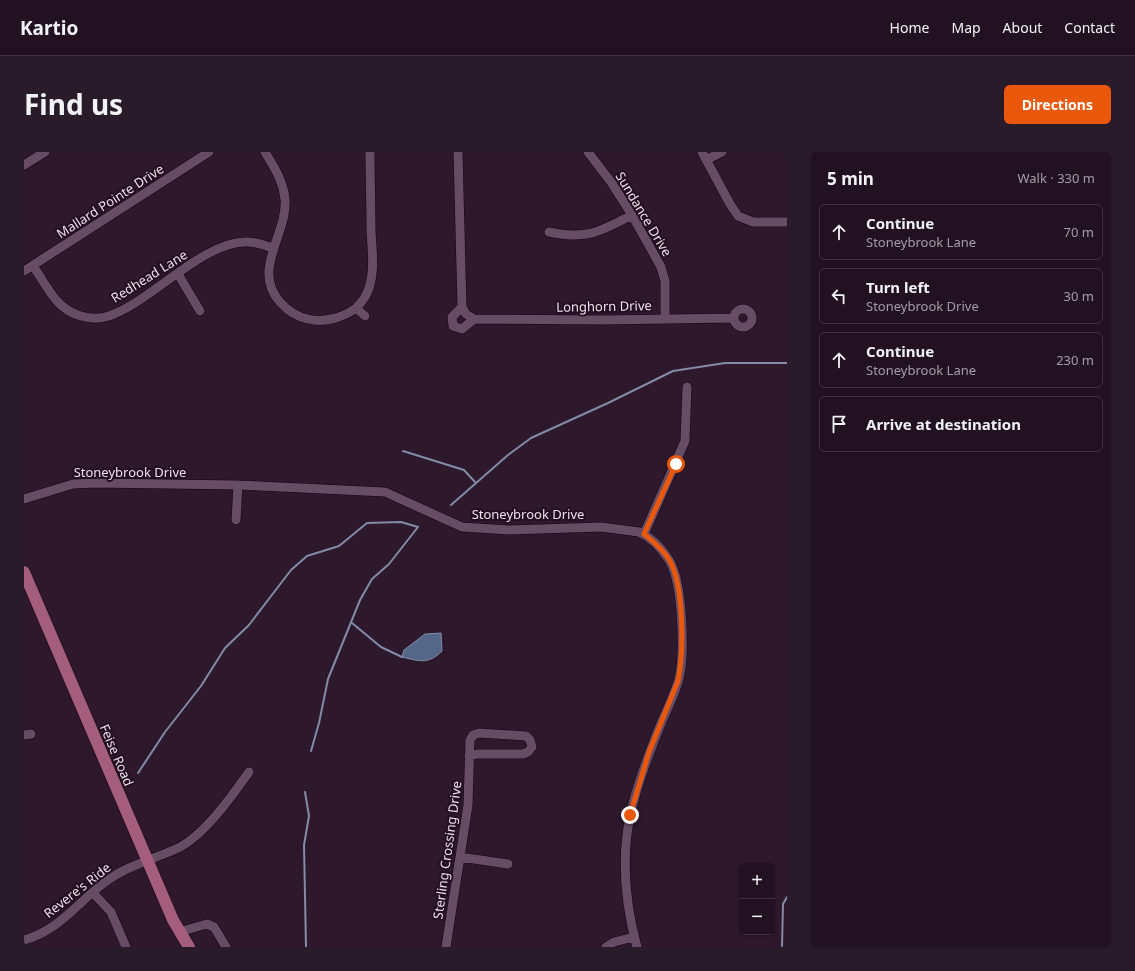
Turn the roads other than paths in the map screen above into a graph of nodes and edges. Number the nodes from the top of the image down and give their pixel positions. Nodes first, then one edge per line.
1 (45, 152) edge
2 (209, 152) edge
3 (265, 152) edge
4 (370, 152) edge
5 (458, 152) edge
6 (588, 152) edge
7 (722, 152) edge
8 (704, 156) edge
9 (24, 165) edge
10 (632, 215) junction
11 (787, 222) edge
12 (548, 232) dead end
13 (273, 248) junction
14 (33, 266) junction
15 (24, 271) edge
16 (178, 274) junction
17 (462, 307) junction
18 (356, 308) junction
19 (200, 311) dead end
20 (365, 316) dead end
21 (665, 318) junction
22 (734, 318) dead end
23 (474, 319) junction
24 (687, 388) dead end
25 (238, 485) junction
26 (24, 498) edge
27 (236, 520) dead end
28 (644, 534) junction
29 (24, 572) edge
30 (469, 756) junction
31 (249, 772) dead end
32 (460, 858) junction
33 (147, 860) junction
34 (508, 864) dead end
35 (93, 893) junction
36 (180, 932) junction
37 (634, 938) junction
38 (24, 940) edge
39 (126, 947) edge
40 (189, 947) edge
41 (226, 947) edge
42 (446, 947) edge
43 (606, 947) edge
44 (637, 947) edge

1 - 9 street
2 - 14 street, Mallard Pointe Drive
3 - 13 street
4 - 18 street
5 - 17 street
6 - 10 street, Sundance Drive
7 - 8 street
8 - 11 street
10 - 12 street
10 - 21 street, Sundance Drive
13 - 16 street, Redhead Lane
13 - 18 street
14 - 15 street, Mallard Pointe Drive
14 - 16 street, Redhead Lane
16 - 19 street
17 - 23 street
17 - 23 street, Longhorn Drive
18 - 20 street
21 - 22 street, Longhorn Drive
21 - 23 street, Longhorn Drive
24 - 28 street
25 - 26 street, Stoneybrook Drive
25 - 27 street
25 - 28 street, Stoneybrook Drive
28 - 37 street
29 - 33 main road, Feise Road
30 - 30 street, Sterling Crossing Drive
30 - 32 street, Sterling Crossing Drive
31 - 33 street, Revere's Ride
32 - 34 street
32 - 42 street, Sterling Crossing Drive
33 - 35 street, Revere's Ride
33 - 36 main road, Feise Road
35 - 38 street, Revere's Ride
35 - 39 street
36 - 40 main road, Feise Road
36 - 41 street
37 - 43 street
37 - 44 street

